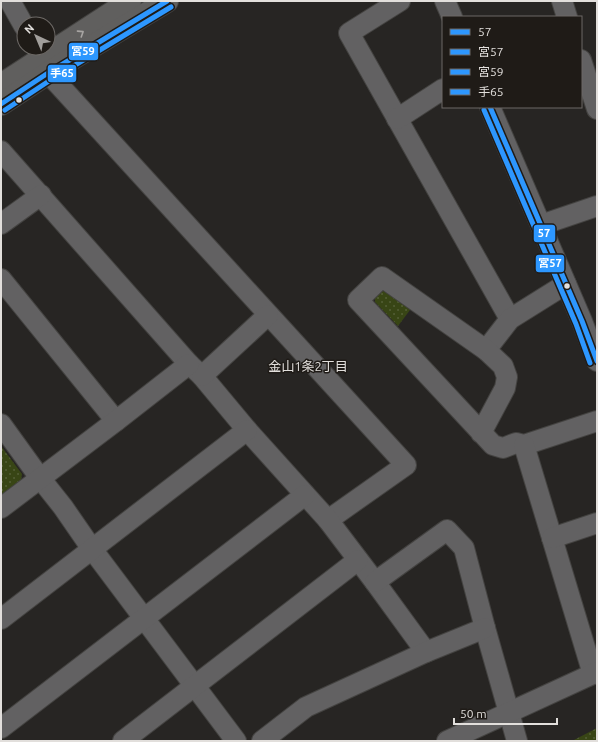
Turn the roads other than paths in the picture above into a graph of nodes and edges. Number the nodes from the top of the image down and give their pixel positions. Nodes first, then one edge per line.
1 (10, 1) edge
2 (130, 1) edge
3 (167, 1) edge
4 (400, 1) edge
5 (445, 1) edge
6 (562, 1) edge
7 (18, 16) edge
8 (452, 16) edge
9 (567, 16) edge
10 (43, 60) edge
11 (582, 63) edge
12 (1, 85) edge
13 (442, 89) edge
14 (1, 104) edge
15 (490, 108) edge
16 (597, 109) edge
17 (397, 119) junction
18 (1, 151) edge
19 (41, 195) junction
20 (597, 206) edge
21 (1, 224) edge
22 (541, 225) junction
23 (1, 280) edge
24 (566, 284) junction
25 (268, 315) junction
26 (510, 319) junction
27 (589, 319) edge
28 (486, 350) junction
29 (597, 361) edge
30 (195, 370) junction
31 (116, 421) junction
32 (597, 421) edge
33 (1, 424) edge
34 (247, 430) junction
35 (481, 432) junction
36 (524, 445) junction
37 (40, 478) junction
38 (305, 495) junction
39 (1, 508) edge
40 (328, 520) junction
41 (597, 524) edge
42 (552, 538) junction
43 (92, 549) junction
44 (358, 560) junction
45 (375, 582) junction
46 (144, 618) junction
47 (1, 619) edge
48 (485, 628) junction
49 (426, 652) junction
50 (595, 673) edge
51 (195, 686) junction
52 (509, 712) junction
53 (1, 728) edge
54 (123, 741) edge
55 (236, 741) edge
56 (262, 741) edge
57 (446, 741) edge
58 (517, 741) edge

1 - 7 street
10 -> 2 highway
3 - 10 highway
4 - 17 street
5 - 8 street
6 - 9 street
10 - 12 highway
10 - 14 highway
10 - 25 street
11 - 16 street
13 - 17 street
15 - 22 street
17 - 26 street
18 - 19 street
19 - 21 street
19 - 30 street
20 - 22 street
22 - 24 street
23 - 31 street
24 - 26 street
24 - 27 street
25 - 30 street
25 - 40 street
26 - 28 street
27 - 29 street
28 - 35 street
28 - 35 street
30 - 31 street
30 - 34 street
31 - 37 street
32 - 36 street
33 - 37 street
34 - 38 street
34 - 43 street
35 - 36 street
36 - 42 street
37 - 39 street
37 - 43 street
38 - 40 street
38 - 46 street
40 - 44 street
41 - 42 street
42 - 50 street
43 - 46 street
43 - 47 street
44 - 45 street
44 - 51 street
45 - 48 street
45 - 49 street
46 - 51 street
46 - 53 street
48 - 49 street
48 - 52 street
49 - 56 street
50 - 52 street
51 - 54 street
51 - 55 street
52 - 57 street
52 - 58 street

